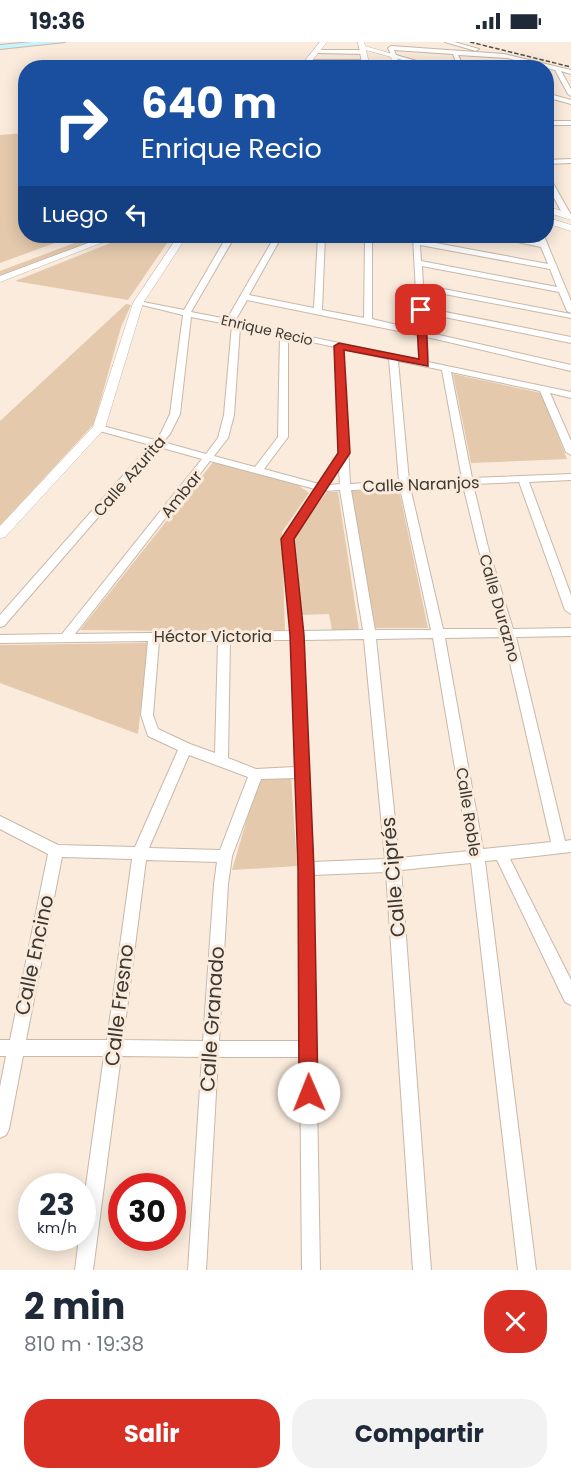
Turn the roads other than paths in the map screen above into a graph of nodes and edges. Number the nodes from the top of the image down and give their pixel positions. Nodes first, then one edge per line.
1 (61, 42) edge
2 (448, 42) edge
3 (323, 44) edge
4 (0, 47) edge
5 (362, 47) edge
6 (423, 50) junction
7 (320, 52) junction
8 (393, 52) junction
9 (455, 53) junction
10 (510, 57) junction
11 (309, 60) edge
12 (314, 60) edge
13 (396, 60) edge
14 (414, 60) edge
15 (427, 60) edge
16 (458, 60) edge
17 (521, 60) edge
18 (554, 68) edge
19 (557, 69) junction
20 (571, 72) edge
21 (571, 94) edge
22 (554, 98) edge
23 (571, 102) edge
24 (554, 123) edge
25 (571, 123) edge
26 (571, 161) edge
27 (554, 162) edge
28 (554, 190) edge
29 (554, 211) edge
30 (569, 216) edge
31 (554, 223) edge
32 (571, 228) edge
33 (70, 243) edge
34 (95, 243) edge
35 (177, 243) edge
36 (227, 243) edge
37 (274, 243) edge
38 (322, 243) edge
39 (369, 243) edge
40 (416, 243) edge
41 (436, 243) edge
42 (534, 243) edge
43 (545, 245) joint
44 (418, 263) junction
45 (554, 267) junction
46 (0, 269) edge
47 (0, 279) edge
48 (419, 286) junction
49 (562, 290) junction
50 (246, 297) junction
51 (138, 303) junction
52 (421, 310) junction
53 (318, 311) junction
54 (188, 312) junction
55 (571, 313) edge
56 (368, 321) junction
57 (233, 323) junction
58 (422, 333) junction
59 (284, 334) junction
60 (571, 340) edge
61 (339, 346) junction
62 (393, 357) junction
63 (424, 363) junction
64 (571, 368) edge
65 (446, 369) junction
66 (544, 389) junction
67 (571, 395) edge
68 (99, 428) junction
69 (159, 443) junction
70 (571, 452) edge
71 (344, 453) junction
72 (210, 457) junction
73 (258, 471) junction
74 (571, 477) edge
75 (523, 479) junction
76 (467, 482) junction
77 (404, 484) junction
78 (345, 487) junction
79 (322, 488) junction
80 (0, 534) edge
81 (571, 610) edge
82 (0, 623) edge
83 (571, 632) edge
84 (509, 633) junction
85 (438, 634) junction
86 (224, 635) junction
87 (297, 635) junction
88 (370, 635) junction
89 (154, 636) junction
90 (65, 638) junction
91 (0, 639) edge
92 (185, 748) junction
93 (221, 762) junction
94 (301, 772) junction
95 (256, 774) junction
96 (0, 822) edge
97 (565, 846) edge
98 (56, 851) junction
99 (140, 852) junction
100 (501, 854) junction
101 (225, 856) junction
102 (477, 857) junction
103 (393, 865) junction
104 (306, 869) junction
105 (571, 997) edge
106 (8, 1048) edge
107 (114, 1048) junction
108 (209, 1048) junction
109 (308, 1049) junction
110 (0, 1129) edge
111 (84, 1270) edge
112 (197, 1270) edge
113 (311, 1270) edge
114 (422, 1270) edge
115 (527, 1270) edge

1 - 4 main road
2 - 10 street
3 - 5 street
3 - 7 street
3 - 11 street
5 - 7 street
5 - 8 street
6 - 8 street
6 - 9 street
6 - 15 street
7 - 12 street
8 - 13 street
8 - 14 street
9 - 10 street
9 - 16 street
10 - 17 street
18 - 19 street
19 - 20 street
19 - 21 street
22 - 23 street
24 - 25 street
26 - 27 street
28 - 30 street
29 - 30 street
31 - 32 street
33 - 46 street
34 - 47 street
35 - 51 street
36 - 54 street, Calle Azurita
37 - 50 street, Ambar
38 - 53 street
39 - 56 street
40 - 44 street
41 - 45 street
42 - 43 street
43 - 45 street
44 - 48 street
44 - 49 street
45 - 49 street
48 - 52 street
48 - 55 street
49 - 55 street
50 - 53 street
50 - 57 street, Ambar
51 - 54 street, Enrique Recio
51 - 68 street
52 - 58 street
52 - 60 street
53 - 56 street
54 - 57 street, Enrique Recio
54 - 69 street, Calle Azurita
56 - 58 street
57 - 59 street, Enrique Recio
57 - 72 street, Ambar
58 - 63 street
58 - 64 street
59 - 61 street, Enrique Recio
59 - 73 street
61 - 62 street, Enrique Recio
61 - 71 street, Calle Ciprés
62 - 63 street, Enrique Recio
62 - 77 street, Calle Roble
63 - 65 street, Enrique Recio
65 - 66 street, Enrique Recio
65 - 76 street, Calle Durazno
66 - 67 street, Enrique Recio
66 - 70 street
68 - 69 street, Calle Naranjos
68 - 80 street
69 - 72 street, Calle Naranjos
69 - 82 street, Calle Azurita
71 - 78 street, Calle Ciprés
71 - 79 street
72 - 73 street, Calle Naranjos
72 - 90 street, Ambar
73 - 79 street, Calle Naranjos
74 - 75 street, Calle Naranjos
75 - 76 street, Calle Naranjos
75 - 81 street
76 - 77 street, Calle Naranjos
76 - 84 street, Calle Durazno
77 - 78 street, Calle Naranjos
77 - 85 street, Calle Roble
78 - 79 street, Calle Naranjos
78 - 88 street, Calle Ciprés
79 - 87 street
83 - 84 street, Héctor Victoria
84 - 85 street, Héctor Victoria
84 - 97 street, Calle Durazno
85 - 88 street, Héctor Victoria
85 - 102 street, Calle Roble
86 - 87 street, Héctor Victoria
86 - 89 street, Héctor Victoria
86 - 93 street
87 - 88 street, Héctor Victoria
87 - 94 street
88 - 103 street, Calle Ciprés
89 - 90 street, Héctor Victoria
89 - 92 street
90 - 91 street, Héctor Victoria
92 - 93 street
92 - 99 street, Calle Fresno
93 - 95 street
94 - 95 street
94 - 104 street
95 - 101 street, Calle Granado
96 - 98 street
97 - 100 street
98 - 99 street
98 - 106 street, Calle Encino
99 - 101 street
99 - 107 street, Calle Fresno
100 - 102 street
100 - 105 street
101 - 108 street, Calle Granado
102 - 103 street
102 - 115 street, Calle Roble
103 - 104 street
103 - 114 street, Calle Ciprés
104 - 109 street
106 - 107 street
106 - 110 street, Calle Encino
107 - 108 street
107 - 111 street, Calle Fresno
108 - 109 street
108 - 112 street, Calle Granado
109 - 113 street

